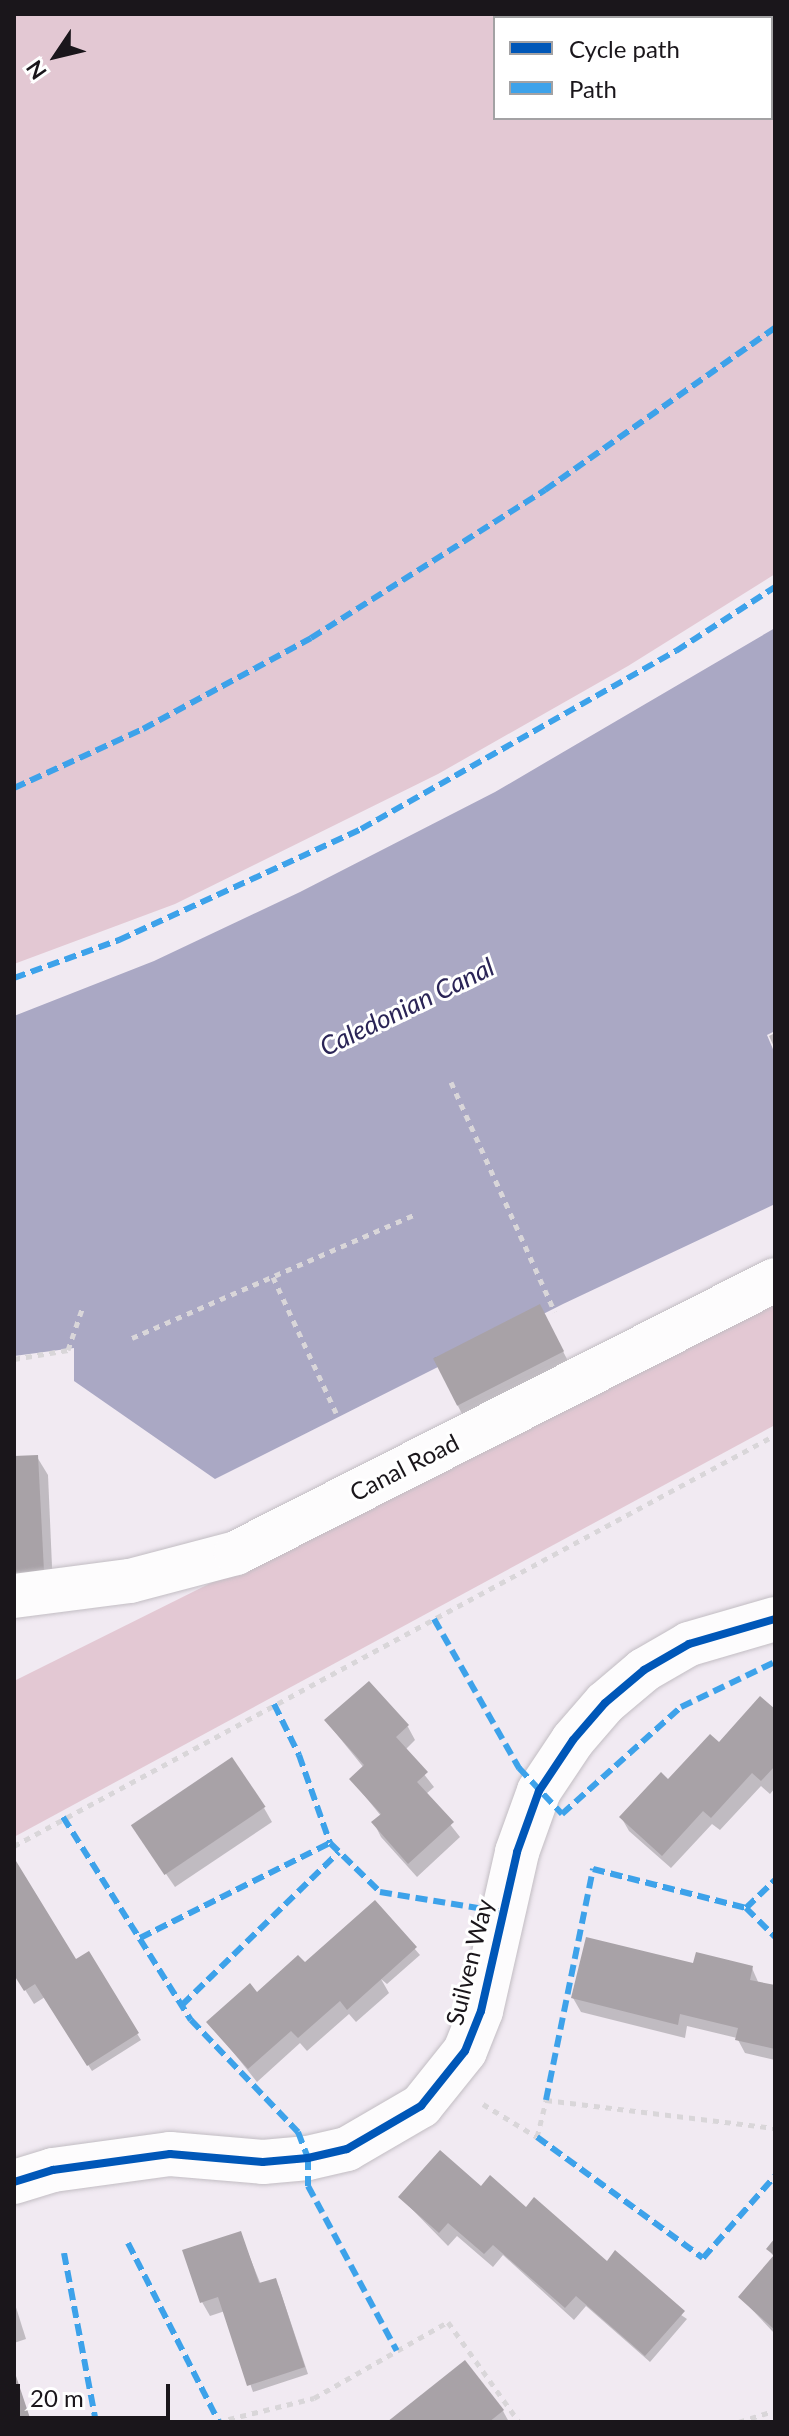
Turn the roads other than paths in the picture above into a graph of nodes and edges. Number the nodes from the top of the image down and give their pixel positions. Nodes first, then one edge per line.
1 (775, 1280) edge
2 (14, 1596) edge
3 (775, 1619) edge
4 (14, 2182) edge

1 - 2 street, Canal Road
3 - 4 street, Suilven Way

